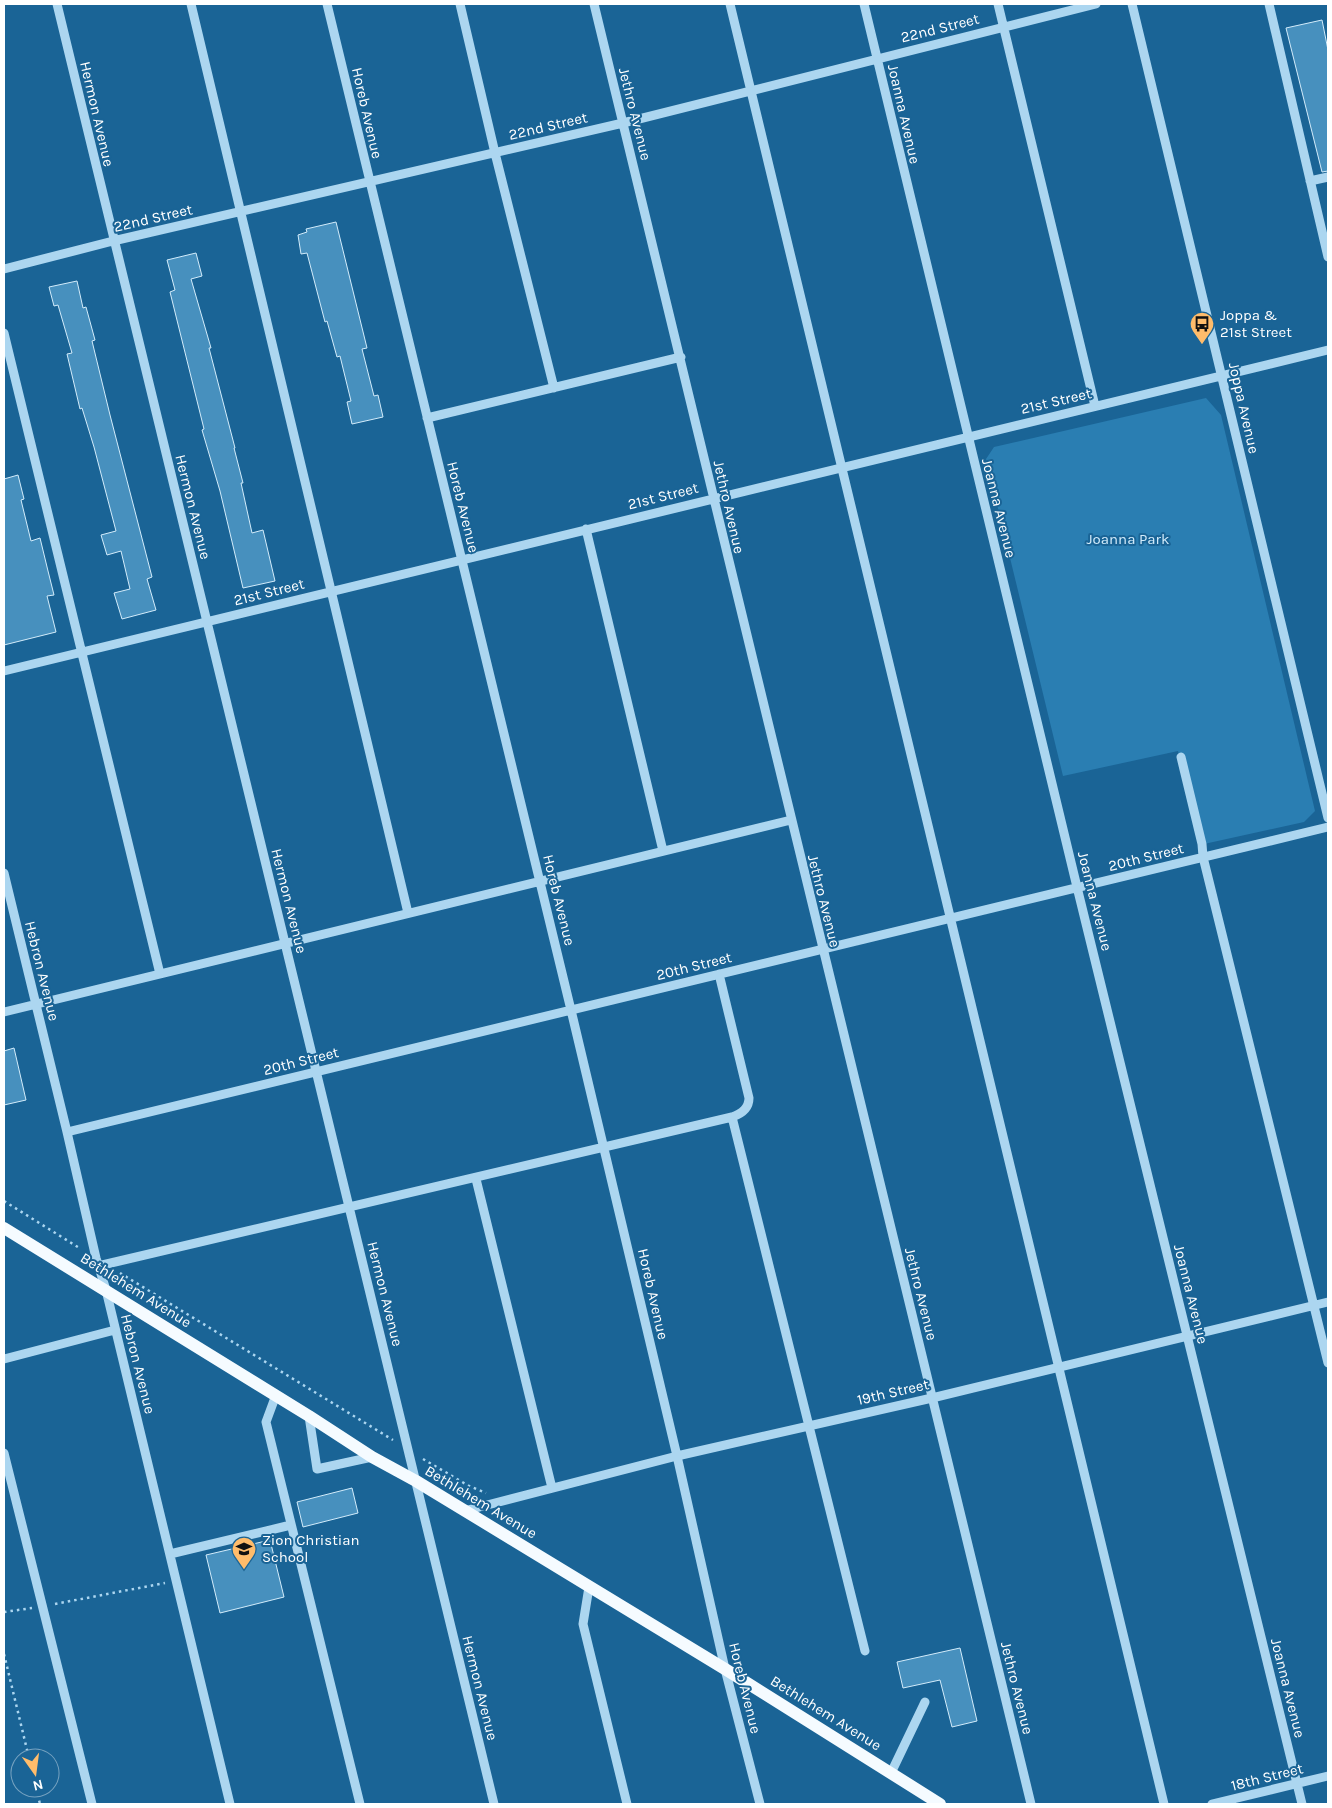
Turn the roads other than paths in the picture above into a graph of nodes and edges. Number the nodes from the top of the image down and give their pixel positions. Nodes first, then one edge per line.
1 (57, 4) edge
2 (191, 4) edge
3 (327, 4) edge
4 (460, 4) edge
5 (594, 4) edge
6 (730, 4) edge
7 (864, 4) edge
8 (998, 4) edge
9 (1096, 4) edge
10 (1132, 4) edge
11 (1269, 4) edge
12 (1003, 27) junction
13 (877, 58) junction
14 (751, 90) junction
15 (623, 123) junction
16 (495, 153) junction
17 (1328, 176) edge
18 (1310, 181) junction
19 (369, 183) junction
20 (241, 212) junction
21 (113, 241) junction
22 (1328, 257) edge
23 (4, 269) edge
24 (4, 333) edge
25 (1328, 350) edge
26 (681, 357) junction
27 (1222, 376) junction
28 (554, 388) junction
29 (1095, 406) junction
30 (427, 418) junction
31 (968, 437) junction
32 (842, 467) junction
33 (713, 498) junction
34 (586, 529) junction
35 (462, 559) junction
36 (331, 591) junction
37 (206, 621) junction
38 (82, 652) junction
39 (4, 671) edge
40 (1181, 757) dead end
41 (1328, 818) edge
42 (791, 820) junction
43 (1328, 827) edge
44 (663, 851) junction
45 (1203, 857) junction
46 (4, 873) edge
47 (540, 881) junction
48 (1077, 887) junction
49 (408, 913) junction
50 (950, 918) junction
51 (285, 943) junction
52 (822, 949) junction
53 (160, 974) junction
54 (719, 974) junction
55 (36, 1004) junction
56 (571, 1010) junction
57 (4, 1012) edge
58 (316, 1072) junction
59 (732, 1118) junction
60 (67, 1132) junction
61 (603, 1148) junction
62 (476, 1178) junction
63 (350, 1208) junction
64 (4, 1228) edge
65 (100, 1263) junction
66 (106, 1290) junction
67 (1328, 1302) edge
68 (1314, 1305) junction
69 (115, 1330) junction
70 (1187, 1336) junction
71 (4, 1359) edge
72 (1328, 1363) edge
73 (1059, 1367) junction
74 (276, 1395) junction
75 (932, 1398) junction
76 (310, 1416) junction
77 (808, 1426) junction
78 (4, 1453) edge
79 (677, 1456) junction
80 (372, 1457) junction
81 (416, 1481) junction
82 (552, 1488) junction
83 (464, 1511) junction
84 (291, 1525) junction
85 (170, 1554) junction
86 (589, 1586) junction
87 (865, 1651) dead end
88 (726, 1670) junction
89 (925, 1702) dead end
90 (891, 1773) junction
91 (1328, 1776) edge
92 (1297, 1784) junction
93 (92, 1804) edge
94 (230, 1804) edge
95 (360, 1804) edge
96 (494, 1804) edge
97 (627, 1804) edge
98 (760, 1804) edge
99 (940, 1804) edge
100 (1031, 1804) edge
101 (1164, 1804) edge
102 (1212, 1804) edge
103 (1302, 1804) edge

1 - 21 street, Hermon Avenue
2 - 20 street
3 - 19 street, Horeb Avenue
4 - 16 street
5 - 15 street, Jethro Avenue
6 - 14 street
7 - 13 street, Joanna Avenue
8 - 12 street
9 - 12 street, 22nd Street
10 - 27 street, Joppa Avenue
11 - 18 street
12 - 13 street, 22nd Street
12 - 29 street
13 - 14 street, 22nd Street
13 - 31 street, Joanna Avenue
14 - 15 street, 22nd Street
14 - 32 street
15 - 16 street, 22nd Street
15 - 26 street, Jethro Avenue
16 - 19 street, 22nd Street
16 - 28 street
17 - 18 street
18 - 22 street
19 - 20 street, 22nd Street
19 - 30 street, Horeb Avenue
20 - 21 street, 22nd Street
20 - 36 street
21 - 23 street, 22nd Street
21 - 37 street, Hermon Avenue
24 - 38 street
25 - 27 street, 21st Street
26 - 28 street
26 - 33 street, Jethro Avenue
27 - 29 street, 21st Street
27 - 41 street, Joppa Avenue
28 - 30 street
29 - 31 street, 21st Street
30 - 35 street, Horeb Avenue
31 - 32 street, 21st Street
31 - 48 street, Joanna Avenue
32 - 33 street, 21st Street
32 - 50 street
33 - 34 street, 21st Street
33 - 42 street, Jethro Avenue
34 - 35 street, 21st Street
34 - 44 street
35 - 36 street, 21st Street
35 - 47 street, Horeb Avenue
36 - 37 street, 21st Street
36 - 49 street
37 - 38 street, 21st Street
37 - 51 street, Hermon Avenue
38 - 39 street, 21st Street
38 - 53 street
40 - 45 street
42 - 44 street
42 - 52 street, Jethro Avenue
43 - 45 street, 20th Street
44 - 47 street
45 - 48 street, 20th Street
45 - 68 street
46 - 55 street, Hebron Avenue
47 - 49 street
47 - 56 street, Horeb Avenue
48 - 50 street, 20th Street
48 - 70 street, Joanna Avenue
49 - 51 street
50 - 52 street, 20th Street
50 - 73 street
51 - 53 street
51 - 58 street, Hermon Avenue
52 - 54 street, 20th Street
52 - 75 street, Jethro Avenue
53 - 55 street
54 - 56 street, 20th Street
54 - 59 street
55 - 57 street
55 - 60 street, Hebron Avenue
56 - 58 street, 20th Street
56 - 61 street, Horeb Avenue
58 - 60 street, 20th Street
58 - 63 street, Hermon Avenue
59 - 61 street
59 - 77 street
60 - 65 street, Hebron Avenue
61 - 62 street
61 - 79 street, Horeb Avenue
62 - 63 street
62 - 82 street
63 - 65 street
63 - 81 street, Hermon Avenue
64 - 66 main road, Bethlehem Avenue
65 - 66 street, Hebron Avenue
66 - 69 street, Hebron Avenue
66 - 74 main road, Bethlehem Avenue
67 - 68 street, 19th Street
68 - 70 street, 19th Street
68 - 72 street
69 - 71 street
69 - 85 street, Hebron Avenue
70 - 73 street, 19th Street
70 - 92 street, Joanna Avenue
73 - 75 street, 19th Street
73 - 101 street
74 - 76 main road, Bethlehem Avenue
74 - 84 street
75 - 77 street, 19th Street
75 - 100 street, Jethro Avenue
76 - 80 main road, Bethlehem Avenue
76 - 80 street
77 - 79 street, 19th Street
77 - 87 street
78 - 93 street
79 - 82 street, 19th Street
79 - 88 street, Horeb Avenue
80 - 81 main road, Bethlehem Avenue
81 - 83 main road, Bethlehem Avenue
81 - 96 street, Hermon Avenue
82 - 83 street, 19th Street
83 - 86 main road, Bethlehem Avenue
84 - 85 street
84 - 95 street
85 - 94 street, Hebron Avenue
86 - 88 main road, Bethlehem Avenue
86 - 97 street
88 - 90 main road, Bethlehem Avenue
88 - 98 street, Horeb Avenue
89 - 90 street
90 - 99 main road, Bethlehem Avenue
91 - 92 street, 18th Street
92 - 102 street, 18th Street
92 - 103 street, Joanna Avenue

